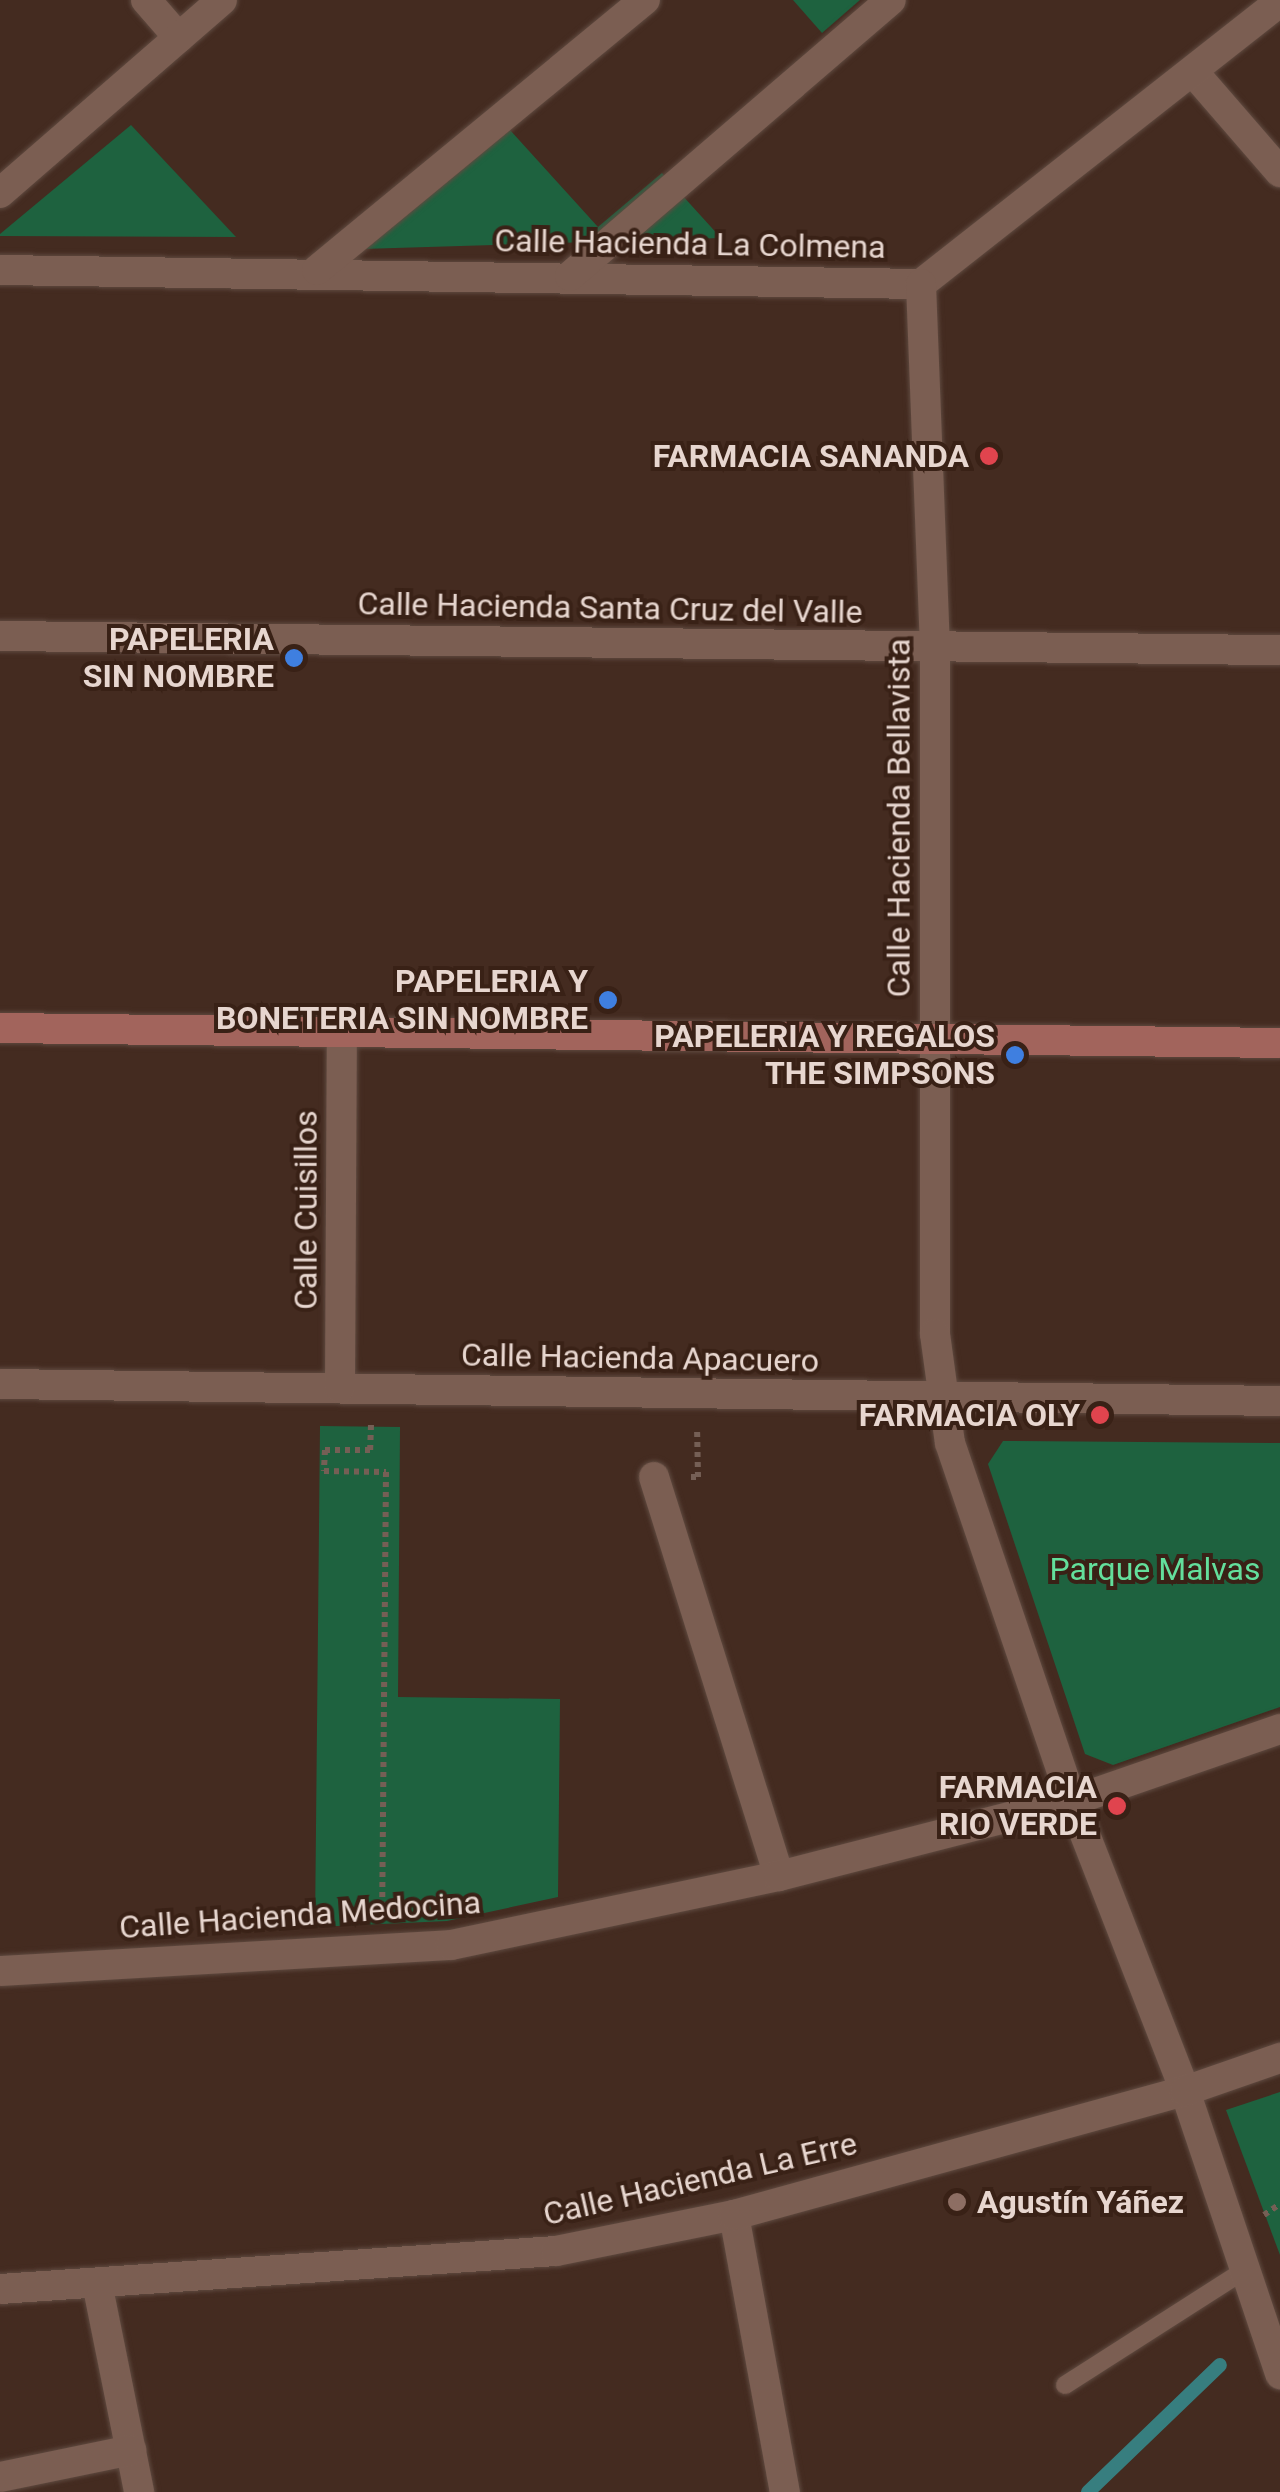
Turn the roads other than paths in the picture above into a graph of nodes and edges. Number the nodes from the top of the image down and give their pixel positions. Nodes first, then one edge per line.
1 (146, 0) edge
2 (222, 0) edge
3 (645, 0) edge
4 (891, 0) edge
5 (1273, 3) edge
6 (179, 38) junction
7 (1194, 74) junction
8 (1280, 172) edge
9 (0, 193) edge
10 (0, 270) edge
11 (316, 270) junction
12 (570, 276) junction
13 (922, 284) junction
14 (0, 636) edge
15 (934, 647) junction
16 (1280, 650) edge
17 (0, 1028) edge
18 (342, 1032) junction
19 (934, 1040) junction
20 (1280, 1043) edge
21 (0, 1384) edge
22 (340, 1388) junction
23 (944, 1397) junction
24 (1280, 1401) edge
25 (654, 1477) dead end
26 (1280, 1730) edge
27 (1072, 1800) junction
28 (778, 1876) junction
29 (0, 1971) edge
30 (1280, 2058) edge
31 (1185, 2090) junction
32 (734, 2215) junction
33 (1246, 2270) junction
34 (97, 2283) junction
35 (0, 2289) edge
36 (1280, 2374) edge
37 (1065, 2385) dead end
38 (131, 2450) junction
39 (0, 2476) edge
40 (140, 2492) edge
41 (785, 2492) edge

1 - 6 street
2 - 6 street
3 - 11 street
4 - 12 street
5 - 7 street, Calle Hacienda La Colmena
6 - 9 street
7 - 8 street
7 - 13 street, Calle Hacienda La Colmena
10 - 11 street, Calle Hacienda La Colmena
11 - 12 street, Calle Hacienda La Colmena
12 - 13 street, Calle Hacienda La Colmena
13 - 15 street, Calle Hacienda Bellavista
14 - 15 street, Calle Hacienda Santa Cruz del Valle
15 - 16 street, Calle Hacienda Santa Cruz del Valle
15 - 19 street, Calle Hacienda Bellavista
17 - 18 street
18 - 19 street
18 - 22 street, Calle Cuisillos
19 - 20 street
19 - 23 street, Calle Hacienda Bellavista
21 - 22 street, Calle Hacienda Apacuero
22 - 23 street, Calle Hacienda Apacuero
23 - 24 street, Calle Hacienda Apacuero
23 - 27 street, Calle Hacienda Bellavista
25 - 28 street
26 - 27 street, Calle Hacienda Medocina
27 - 28 street, Calle Hacienda Medocina
27 - 31 street, Calle Hacienda Bellavista
28 - 29 street, Calle Hacienda Medocina
30 - 31 street, Calle Hacienda La Erre
31 - 32 street, Calle Hacienda La Erre
31 - 33 street, Calle Hacienda Bellavista
32 - 34 street, Calle Hacienda La Erre
32 - 41 street
33 - 36 street, Calle Hacienda Bellavista
33 - 37 lane
34 - 35 street, Calle Hacienda La Erre
34 - 38 street
38 - 39 street
38 - 40 street

